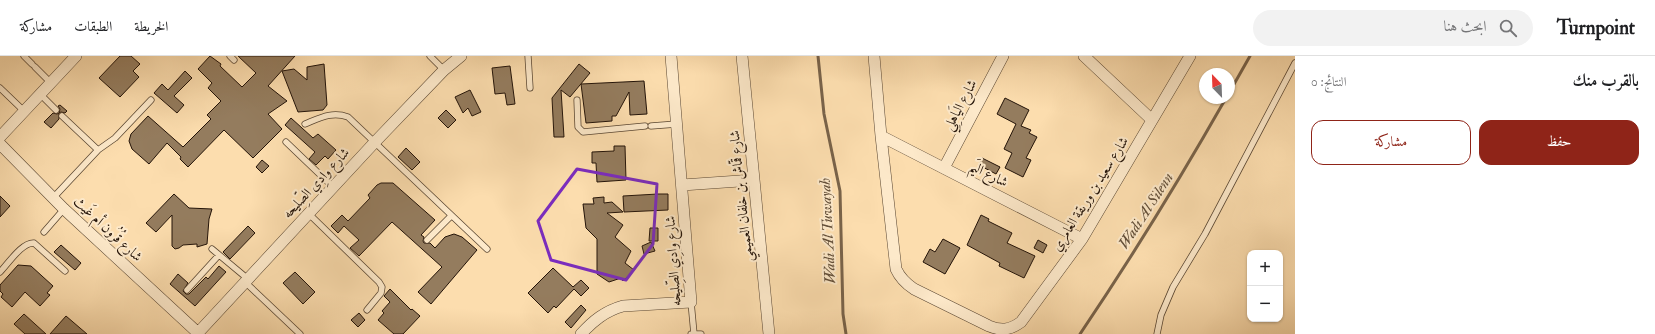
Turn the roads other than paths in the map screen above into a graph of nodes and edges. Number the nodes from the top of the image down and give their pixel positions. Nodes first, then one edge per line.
1 (24, 56) edge
2 (76, 56) edge
3 (430, 56) edge
4 (461, 56) edge
5 (528, 56) edge
6 (672, 56) edge
7 (742, 56) edge
8 (874, 56) edge
9 (1003, 56) edge
10 (1084, 56) edge
11 (1190, 56) edge
12 (1295, 63) edge
13 (444, 70) junction
14 (50, 83) junction
15 (0, 88) edge
16 (530, 88) dead end
17 (40, 94) junction
18 (151, 100) dead end
19 (577, 100) dead end
20 (56, 110) dead end
21 (24, 111) junction
22 (62, 116) dead end
23 (1152, 120) junction
24 (305, 124) dead end
25 (677, 124) junction
26 (0, 136) edge
27 (880, 136) junction
28 (286, 142) dead end
29 (374, 143) junction
30 (0, 144) edge
31 (98, 150) junction
32 (944, 168) junction
33 (754, 180) junction
34 (682, 185) junction
35 (333, 187) junction
36 (53, 198) junction
37 (64, 209) junction
38 (308, 214) junction
39 (452, 216) junction
40 (44, 232) dead end
41 (1082, 239) junction
42 (428, 240) dead end
43 (212, 249) dead end
44 (487, 249) dead end
45 (219, 255) junction
46 (65, 271) dead end
47 (0, 272) edge
48 (246, 281) junction
49 (187, 290) dead end
50 (692, 302) junction
51 (367, 310) dead end
52 (584, 333) edge
53 (197, 334) edge
54 (300, 334) edge
55 (693, 334) edge
56 (701, 334) edge
57 (770, 334) edge
58 (1157, 334) edge

1 - 14 lane
2 - 14 street
3 - 13 lane
4 - 13 street, شارع وادِي الصِّليحه
5 - 16 lane
6 - 25 street, شارع وادِي الصِّليحه
7 - 33 street, شارع قمّاش بن خلفان العميمي
8 - 27 street, شارع سعيد بن وريقة العامري
9 - 32 street, شارع اليَاهِلِي
10 - 23 street
11 - 23 street, شارع سعيد بن وريقة العامري
12 - 58 lane
13 - 29 street, شارع وادِي الصِّليحه
14 - 17 street
15 - 21 lane
17 - 20 lane
17 - 21 street
18 - 31 lane
19 - 25 lane
21 - 26 street
22 - 31 lane
23 - 41 street, شارع سعيد بن وريقة العامري
24 - 29 lane
25 - 34 street, شارع وادِي الصِّليحه
27 - 32 street, شارع اليَم
27 - 41 street, شارع سعيد بن وريقة العامري
28 - 35 lane
29 - 35 street, شارع وادِي الصِّليحه
29 - 39 lane
30 - 36 street, شارع قُرُون أم غَيث
31 - 36 lane
32 - 41 street, شارع اليَم
33 - 34 street
33 - 57 street, شارع قمّاش بن خلفان العميمي
34 - 50 street, شارع وادِي الصِّليحه
35 - 38 street, شارع وادِي الصِّليحه
36 - 37 street, شارع قُرُون أم غَيث
37 - 40 lane
37 - 53 street, شارع قُرُون أم غَيث
38 - 48 street, شارع وادِي الصِّليحه
38 - 51 lane
39 - 42 lane
39 - 44 lane
43 - 45 lane
45 - 48 lane
45 - 49 lane
46 - 47 lane
48 - 53 street, شارع وادِي الصِّليحه
48 - 54 lane
50 - 52 street
50 - 55 lane, شارع وادِي الصِّليحه
55 - 56 lane

